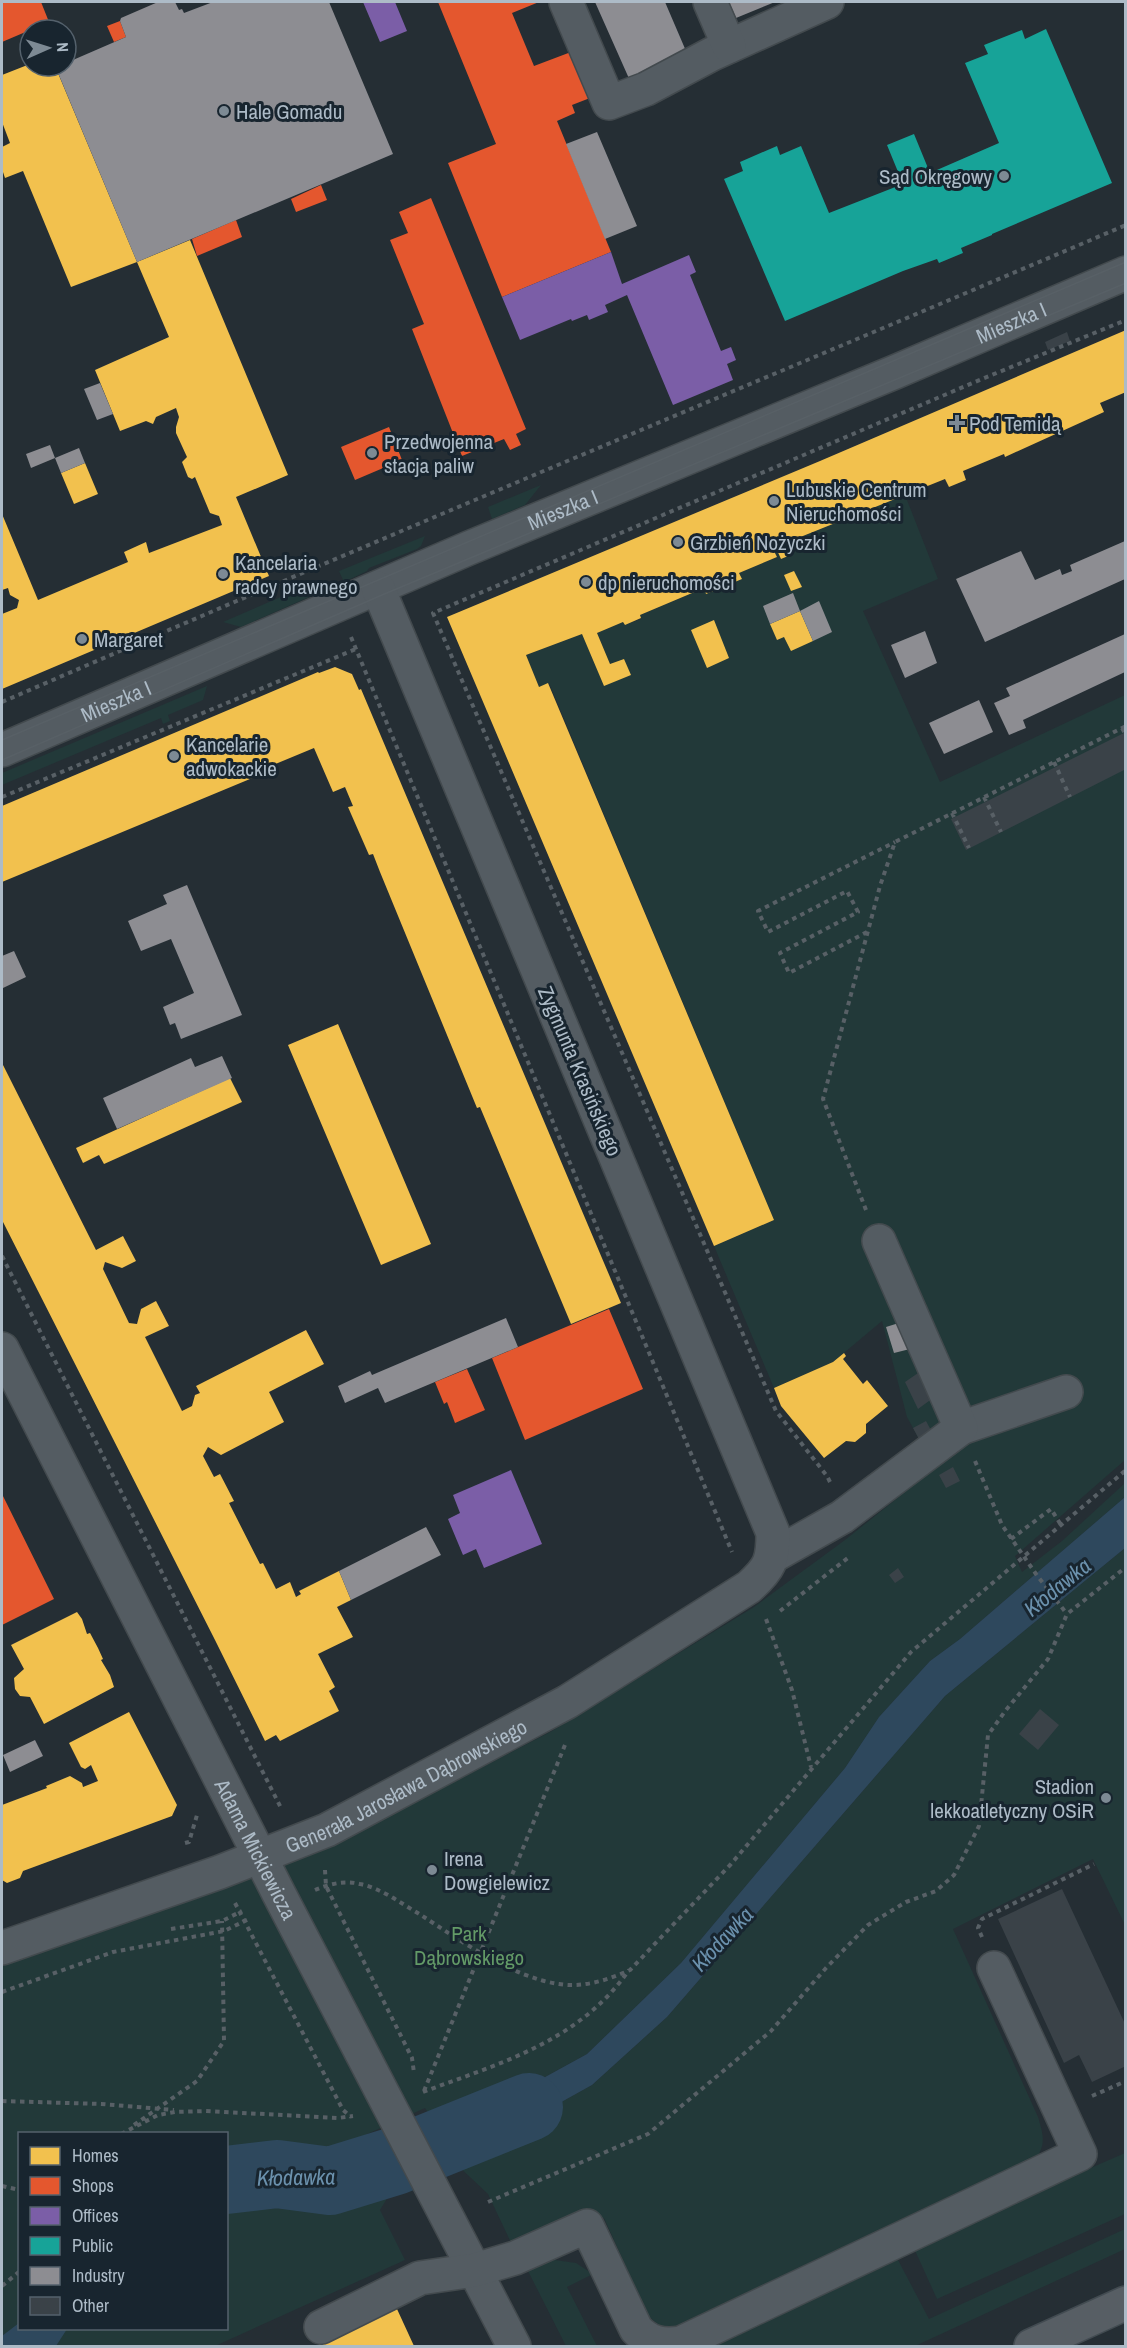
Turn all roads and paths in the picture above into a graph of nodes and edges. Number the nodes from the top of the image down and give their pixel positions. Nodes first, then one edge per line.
1 (566, 2) edge
2 (710, 2) edge
3 (827, 2) edge
4 (729, 46) junction
5 (1125, 225) edge
6 (1125, 273) edge
7 (1125, 320) edge
8 (321, 564) junction
9 (378, 588) junction
10 (338, 605) junction
11 (356, 649) junction
12 (2, 702) edge
13 (1124, 727) edge
14 (1125, 735) edge
15 (2, 750) edge
16 (1054, 762) junction
17 (2, 797) edge
18 (984, 797) junction
19 (1070, 797) dead end
20 (952, 813) junction
21 (1001, 832) dead end
22 (895, 842) junction
23 (969, 848) dead end
24 (868, 932) junction
25 (879, 1241) joint
26 (2, 1256) edge
27 (2, 1349) edge
28 (1066, 1392) dead end
29 (961, 1428) junction
30 (1125, 1470) edge
31 (842, 1517) junction
32 (1061, 1525) junction
33 (1011, 1539) junction
34 (732, 1552) dead end
35 (773, 1556) junction
36 (1024, 1557) junction
37 (1125, 1567) edge
38 (749, 1587) junction
39 (1067, 1614) junction
40 (767, 1621) junction
41 (757, 1627) dead end
42 (566, 1742) dead end
43 (811, 1768) junction
44 (192, 1805) dead end
45 (290, 1811) dead end
46 (178, 1846) dead end
47 (262, 1856) junction
48 (1094, 1864) dead end
49 (325, 1869) dead end
50 (326, 1886) junction
51 (240, 1912) dead end
52 (260, 1915) dead end
53 (243, 1920) junction
54 (222, 1921) dead end
55 (224, 1930) junction
56 (2, 1948) edge
57 (479, 1953) junction
58 (994, 1968) joint
59 (630, 1970) junction
60 (2, 1992) edge
61 (415, 2076) dead end
62 (416, 2085) dead end
63 (424, 2091) junction
64 (2, 2101) edge
65 (401, 2104) junction
66 (155, 2110) junction
67 (206, 2111) junction
68 (351, 2117) junction
69 (359, 2122) dead end
70 (122, 2132) edge
71 (123, 2132) edge
72 (2, 2186) edge
73 (18, 2190) edge
74 (488, 2202) dead end
75 (475, 2271) junction
76 (18, 2273) edge
77 (2, 2286) edge
78 (1125, 2303) edge
79 (321, 2327) dead end
80 (514, 2346) edge
81 (1031, 2346) edge

1 - 4 street
2 - 4 street
3 - 4 street
5 - 8 path
6 - 9 street, Mieszka I
7 - 31 path
8 - 10 path
8 - 12 path
9 - 10 street, Mieszka I
9 - 35 street, Zygmunta Krasińskiego
10 - 11 path
10 - 15 street, Mieszka I
11 - 17 path
11 - 34 path
13 - 14 path
13 - 16 path
16 - 18 path
16 - 19 path
18 - 20 path
18 - 21 path
20 - 22 path
20 - 23 path
22 - 24 path
22 - 24 path
24 - 25 path
25 - 29 street
26 - 45 path
27 - 47 street, Adama Mickiewicza
28 - 29 street
29 - 31 street
29 - 33 path
30 - 32 path
31 - 35 street
31 - 40 path
32 - 33 path
32 - 36 path
33 - 36 path
35 - 38 street, Generała Jarosława Dąbrowskiego
36 - 39 path
36 - 43 path
37 - 39 path
38 - 40 path
38 - 47 street, Generała Jarosława Dąbrowskiego
39 - 74 path
40 - 41 path
40 - 43 path
42 - 57 path
43 - 59 path
44 - 46 path
47 - 56 street, Generała Jarosława Dąbrowskiego
47 - 65 street, Adama Mickiewicza
48 - 58 path
49 - 50 path
50 - 57 path
50 - 61 path
51 - 53 path
52 - 53 path
53 - 55 path
53 - 68 path
54 - 55 path
55 - 60 path
55 - 66 path
57 - 59 path
57 - 63 path
58 - 75 street
59 - 63 path
62 - 65 path
63 - 65 path
64 - 66 path
65 - 68 path
65 - 75 street, Adama Mickiewicza
66 - 67 path
66 - 70 path
67 - 68 path
67 - 71 path
68 - 69 path
72 - 73 path
75 - 79 street
75 - 80 street, Adama Mickiewicza
76 - 77 path
78 - 81 main road

